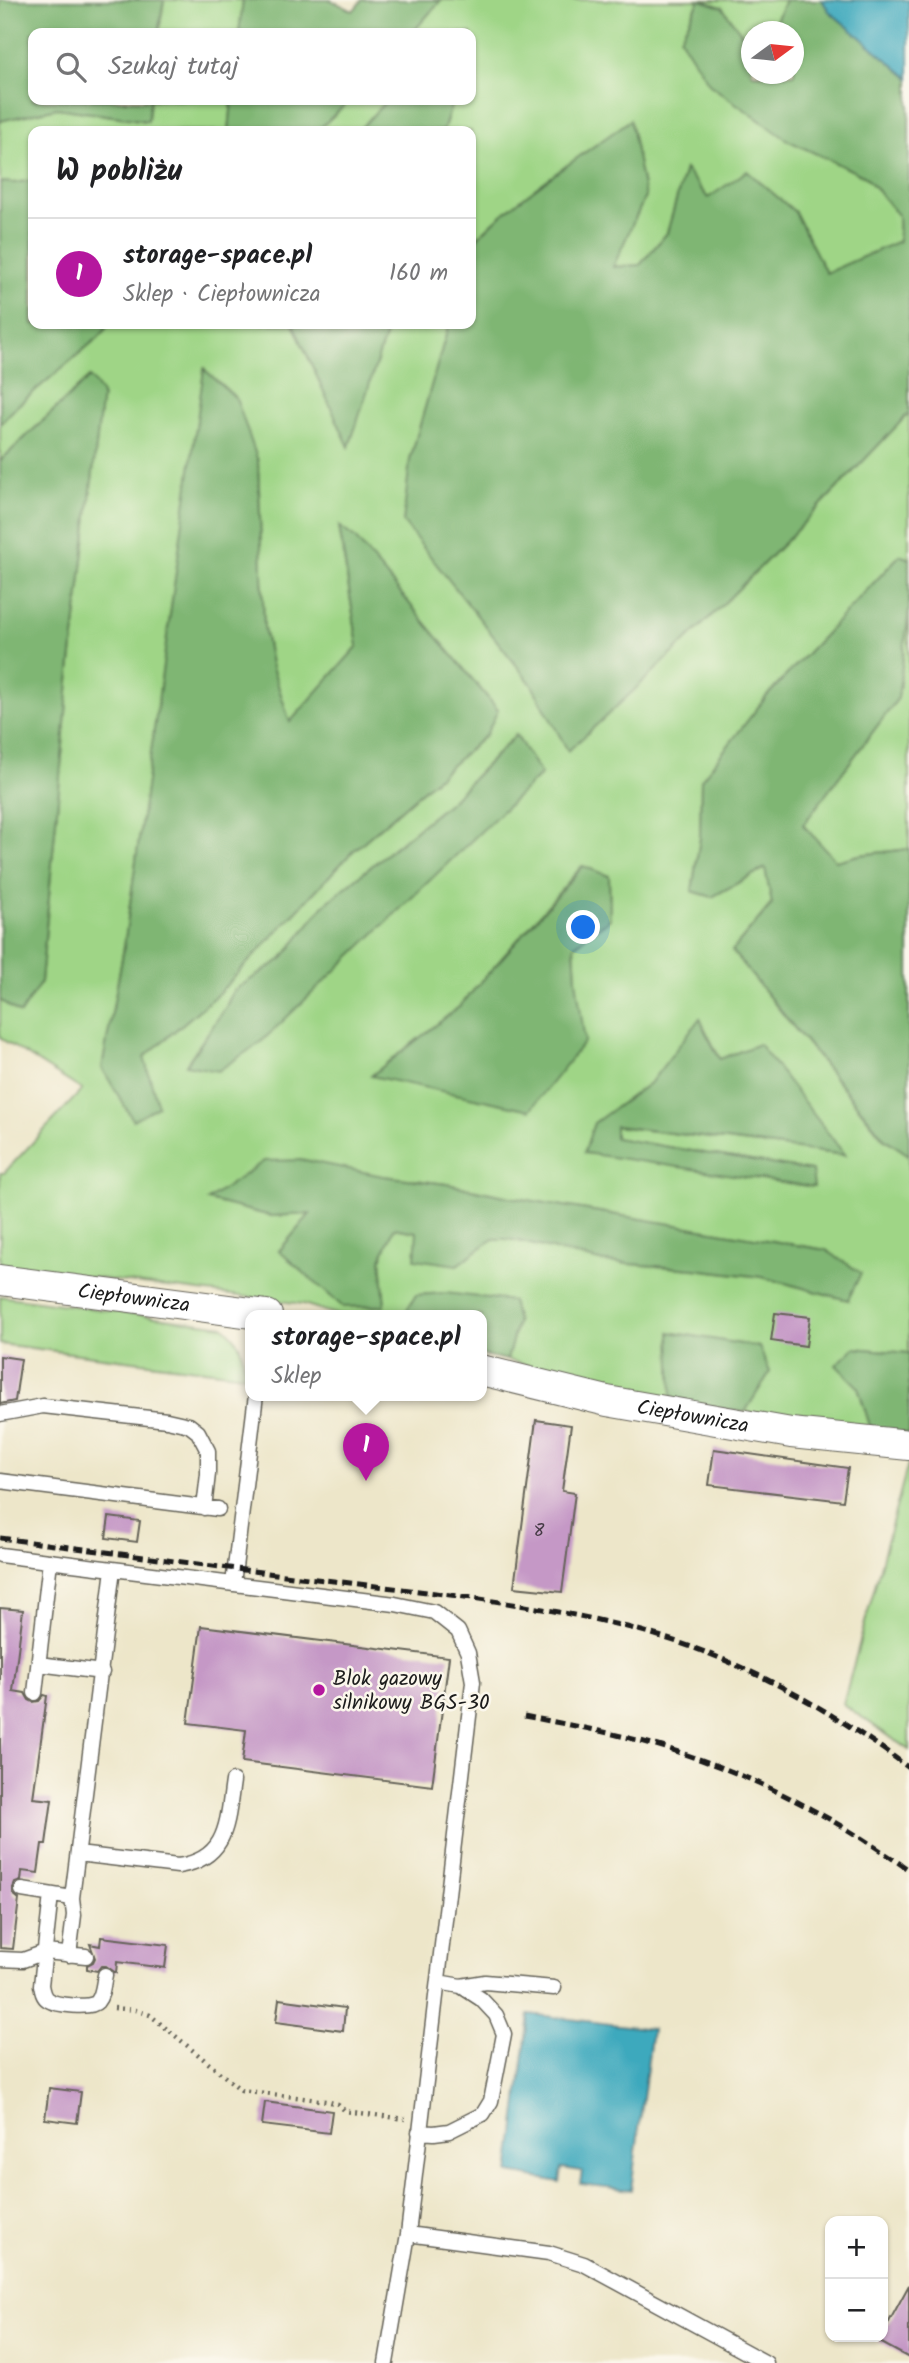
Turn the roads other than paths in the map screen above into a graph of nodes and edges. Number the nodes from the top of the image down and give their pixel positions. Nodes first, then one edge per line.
1 (0, 1280) edge
2 (245, 1312) edge
3 (487, 1371) edge
4 (255, 1401) edge
5 (0, 1414) edge
6 (909, 1445) edge
7 (0, 1481) edge
8 (0, 1555) edge
9 (50, 1561) junction
10 (113, 1569) junction
11 (233, 1584) junction
12 (39, 1664) junction
13 (102, 1672) junction
14 (35, 1693) dead end
15 (233, 1781) dead end
16 (78, 1854) junction
17 (22, 1890) dead end
18 (51, 1895) junction
19 (72, 1898) junction
20 (45, 1952) junction
21 (69, 1955) junction
22 (86, 1956) dead end
23 (0, 1959) edge
24 (104, 1975) dead end
25 (438, 1982) junction
26 (461, 1986) junction
27 (554, 1988) dead end
28 (419, 2126) junction
29 (408, 2234) junction
30 (386, 2363) edge
31 (766, 2363) edge

1 - 2 street, Ciepłownicza
3 - 6 street, Ciepłownicza
4 - 11 lane
5 - 7 lane
8 - 9 lane
9 - 10 lane
9 - 12 lane
10 - 11 lane
10 - 13 lane
11 - 25 lane
12 - 13 lane
12 - 14 lane
13 - 16 lane
15 - 16 lane
16 - 19 lane
17 - 18 lane
18 - 19 lane
18 - 20 lane
19 - 21 lane
20 - 21 lane
20 - 23 lane
20 - 24 lane
21 - 22 lane
25 - 26 lane
25 - 28 lane
26 - 27 lane
26 - 28 lane
28 - 29 lane
29 - 30 lane
29 - 31 lane

